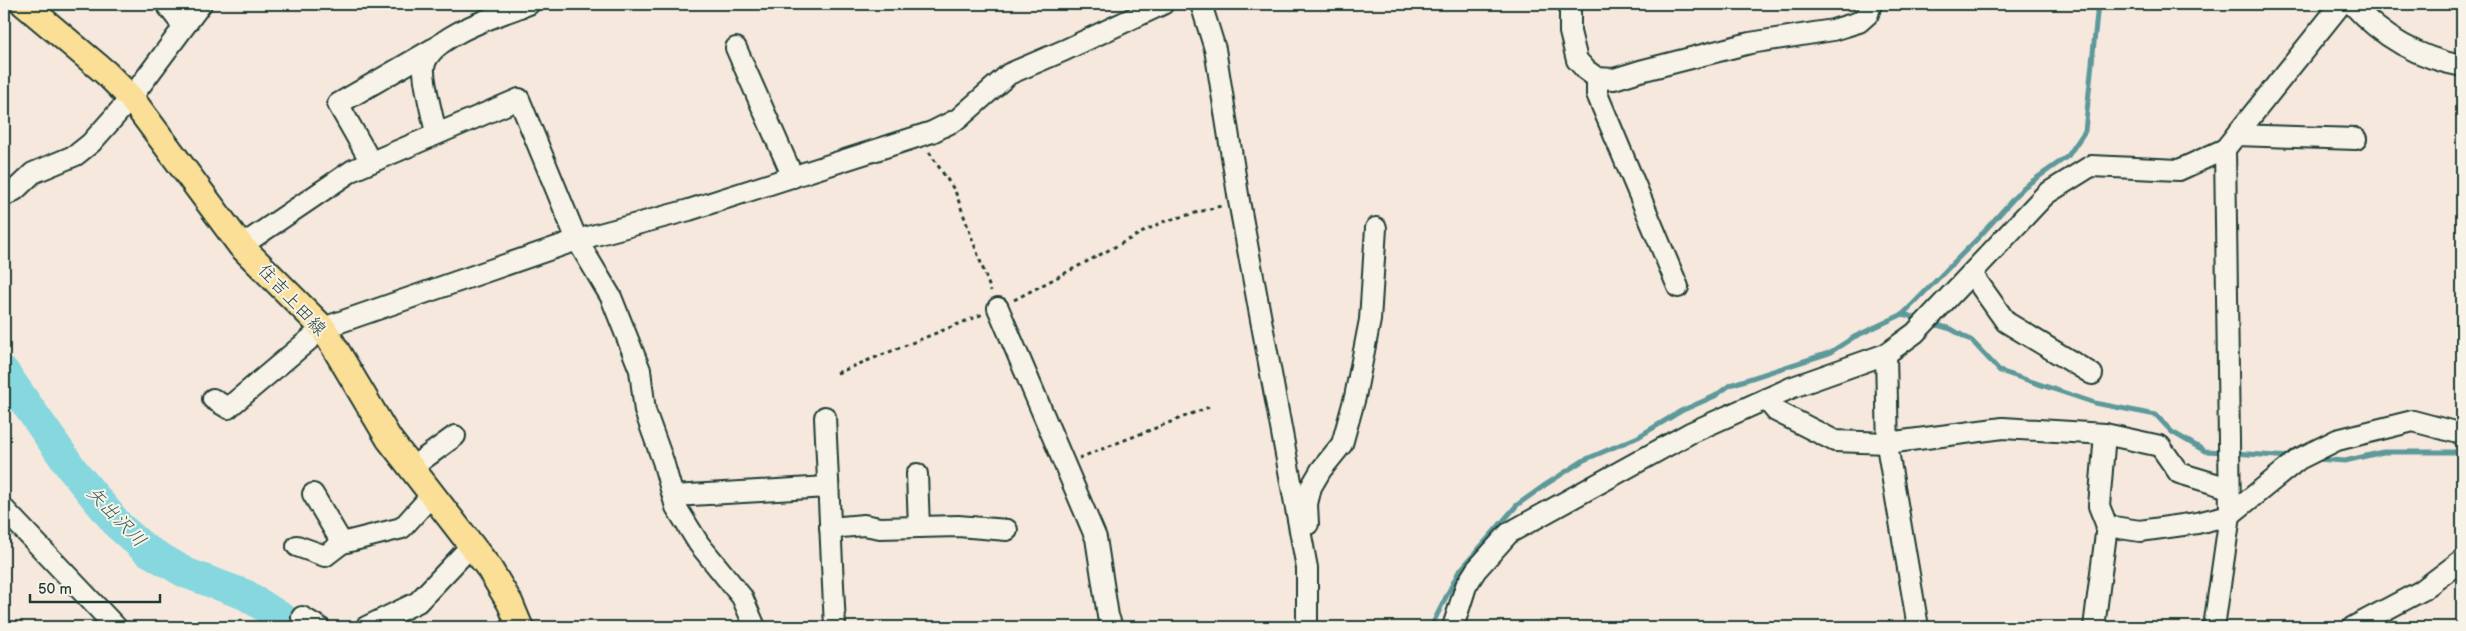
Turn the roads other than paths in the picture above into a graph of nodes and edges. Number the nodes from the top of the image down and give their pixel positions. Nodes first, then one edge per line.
1 (24, 4) edge
2 (166, 4) edge
3 (201, 4) edge
4 (529, 4) edge
5 (1163, 4) edge
6 (1201, 4) edge
7 (1570, 4) edge
8 (1871, 4) edge
9 (2341, 4) edge
10 (2352, 4) edge
11 (183, 26) junction
12 (736, 48) dead end
13 (434, 49) junction
14 (2462, 66) edge
15 (1597, 78) junction
16 (131, 98) junction
17 (436, 133) junction
18 (2356, 138) dead end
19 (2230, 142) junction
20 (371, 162) junction
21 (793, 177) junction
22 (4, 196) edge
23 (1376, 228) dead end
24 (577, 240) junction
25 (241, 246) junction
26 (1972, 274) junction
27 (1678, 287) dead end
28 (998, 308) road end
29 (323, 328) junction
30 (1886, 354) junction
31 (2092, 374) dead end
32 (1766, 399) junction
33 (213, 400) dead end
34 (825, 417) dead end
35 (2105, 434) junction
36 (2462, 434) edge
37 (455, 436) dead end
38 (1888, 443) junction
39 (411, 468) junction
40 (917, 474) dead end
41 (828, 487) junction
42 (2229, 488) junction
43 (313, 494) dead end
44 (432, 496) junction
45 (673, 496) junction
46 (4, 509) edge
47 (2230, 515) junction
48 (2107, 526) junction
49 (919, 527) junction
50 (830, 528) junction
51 (1007, 530) dead end
52 (1301, 537) junction
53 (342, 543) junction
54 (297, 546) dead end
55 (471, 546) junction
56 (2462, 560) edge
57 (302, 617) dead end
58 (116, 627) edge
59 (319, 627) edge
60 (366, 627) edge
61 (520, 627) edge
62 (755, 627) edge
63 (835, 627) edge
64 (1112, 627) edge
65 (1307, 627) edge
66 (1453, 627) edge
67 (1918, 627) edge
68 (2094, 627) edge
69 (2214, 627) edge
70 (2353, 627) edge

1 - 16 main road, 住吉上田線
2 - 11 street
3 - 11 street
4 - 13 street
5 - 21 street
6 - 52 street
7 - 15 street
8 - 15 street
9 - 19 street
10 - 14 street
11 - 16 street
12 - 21 street
13 - 17 street
13 - 20 street
15 - 27 street
16 - 22 street
16 - 25 main road, 住吉上田線
17 - 20 street
17 - 24 street
18 - 19 street
19 - 26 street
19 - 42 street
20 - 25 street
21 - 24 street
23 - 52 street
24 - 29 street
24 - 45 street
25 - 29 main road, 住吉上田線
26 - 30 street
26 - 31 street
28 - 64 street
29 - 33 street
29 - 39 main road, 住吉上田線
30 - 32 street
30 - 38 street
32 - 38 street
32 - 66 street
34 - 41 street
35 - 38 street
35 - 42 street
35 - 48 street
36 - 47 street
37 - 39 street
38 - 67 street
39 - 44 main road, 住吉上田線
40 - 49 street
41 - 45 street
41 - 50 street
42 - 47 street
43 - 53 street
44 - 53 street
44 - 55 main road, 住吉上田線
45 - 62 street
46 - 58 street
47 - 48 street
47 - 69 street
48 - 68 street
49 - 50 street
49 - 51 street
50 - 63 street
52 - 65 street
53 - 54 street
55 - 60 street
55 - 61 main road, 住吉上田線
56 - 70 street
57 - 59 street

